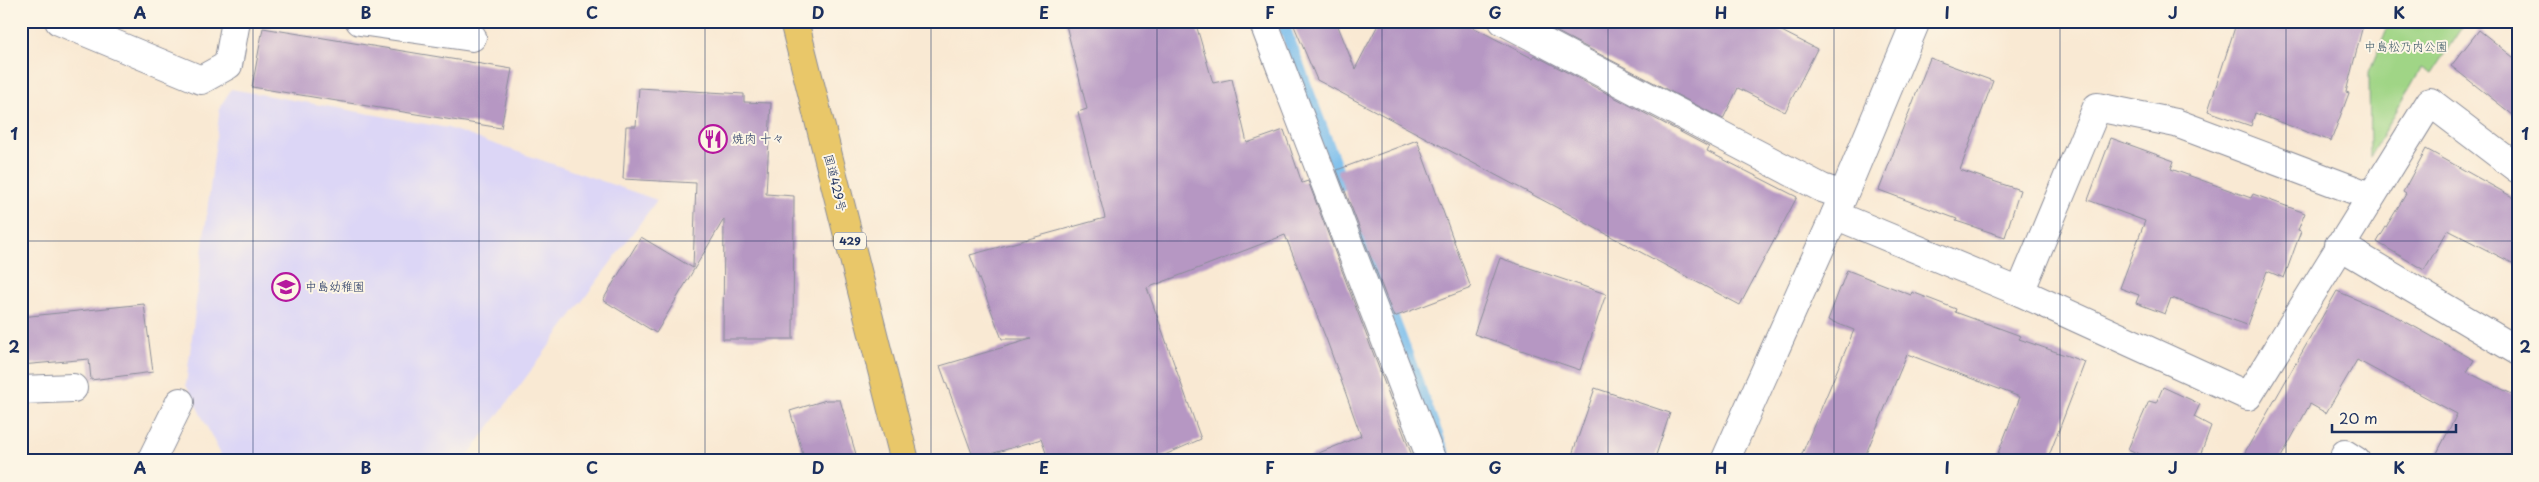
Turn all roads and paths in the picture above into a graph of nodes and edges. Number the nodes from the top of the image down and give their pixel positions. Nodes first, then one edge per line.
1 (59, 21) edge
2 (236, 21) edge
3 (360, 21) edge
4 (794, 21) edge
5 (1263, 21) edge
6 (1503, 21) edge
7 (1916, 21) edge
8 (472, 37) dead end
9 (2518, 169) edge
10 (2370, 196) junction
11 (1839, 205) junction
12 (2339, 245) junction
13 (2020, 292) junction
14 (2518, 351) edge
15 (73, 388) dead end
16 (21, 390) edge
17 (180, 402) dead end
18 (151, 461) edge
19 (905, 461) edge
20 (1432, 461) edge
21 (1725, 461) edge

1 - 2 street
3 - 8 street
4 - 19 highway, 国道429号 / 429
5 - 20 street
6 - 11 street
7 - 11 street
9 - 10 street
10 - 12 street
10 - 13 street
11 - 13 street
11 - 21 street
12 - 13 street
12 - 14 street
15 - 16 street
17 - 18 street

